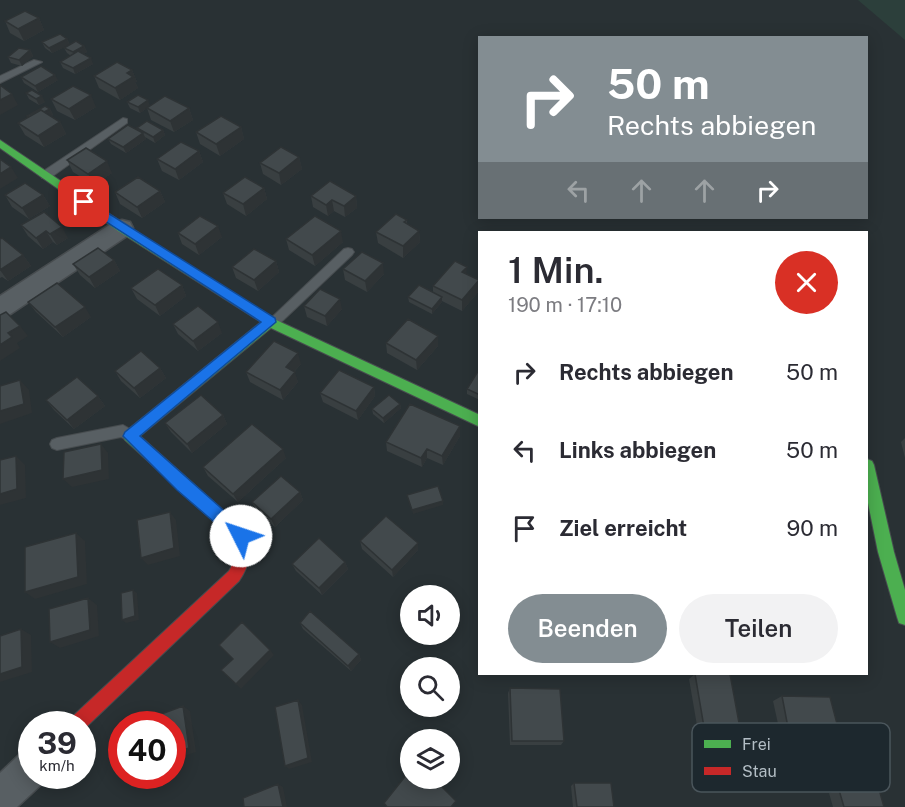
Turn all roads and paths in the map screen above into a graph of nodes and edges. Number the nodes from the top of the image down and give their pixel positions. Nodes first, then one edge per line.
1 (37, 62) dead end
2 (0, 80) edge
3 (123, 121) dead end
4 (0, 144) edge
5 (46, 175) junction
6 (122, 228) junction
7 (348, 252) dead end
8 (0, 308) edge
9 (271, 322) junction
10 (478, 420) edge
11 (130, 436) junction
12 (57, 444) dead end
13 (868, 470) edge
14 (886, 551) edge
15 (905, 617) edge
16 (91, 711) edge
17 (18, 781) edge
18 (0, 798) edge

1 - 2 lane
3 - 5 lane
4 - 5 street
5 - 6 street
6 - 8 street
6 - 9 street
7 - 9 lane
9 - 10 street
9 - 11 street
11 - 12 lane
11 - 16 street
13 - 14 street
14 - 15 street
17 - 18 street

